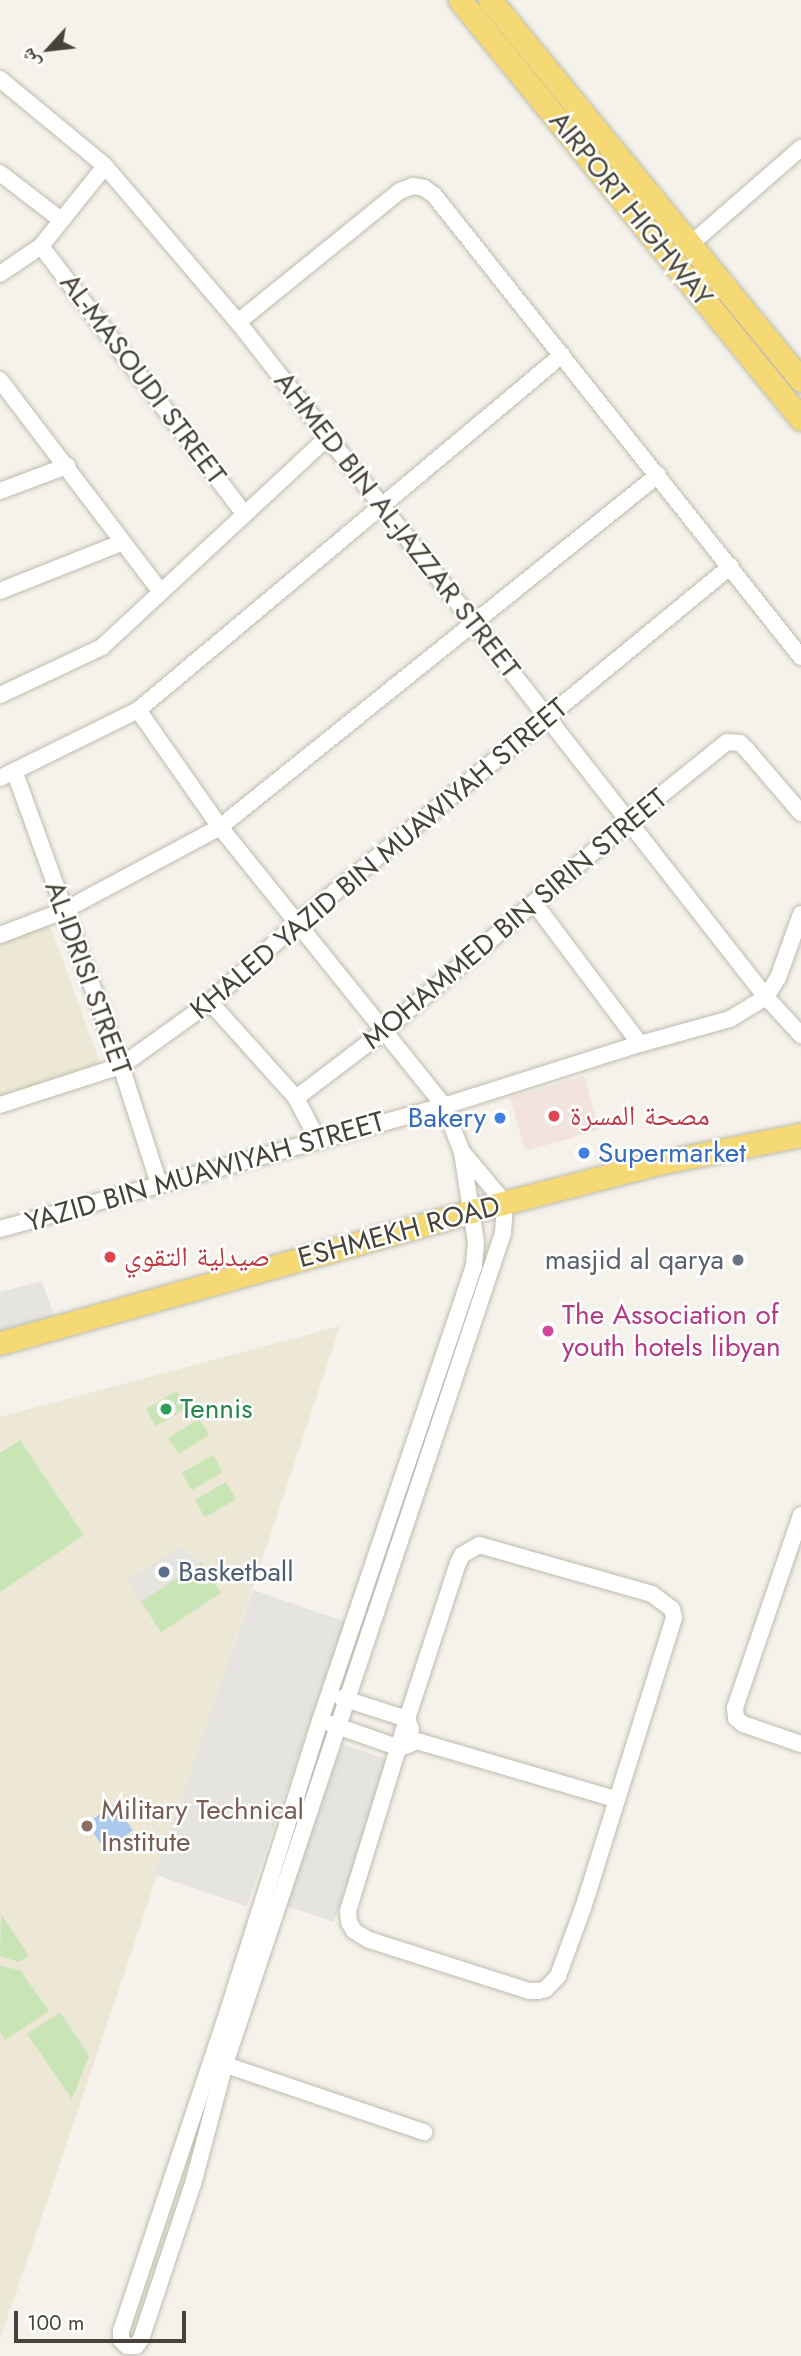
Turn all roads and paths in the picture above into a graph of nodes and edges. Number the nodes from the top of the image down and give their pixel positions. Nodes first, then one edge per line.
1 (460, 0) edge
2 (490, 0) edge
3 (0, 79) edge
4 (801, 148) edge
5 (105, 166) junction
6 (0, 173) edge
7 (61, 220) junction
8 (692, 243) junction
9 (41, 246) junction
10 (0, 274) edge
11 (238, 322) junction
12 (562, 355) junction
13 (801, 380) edge
14 (1, 383) edge
15 (801, 419) edge
16 (326, 439) junction
17 (67, 466) junction
18 (658, 475) junction
19 (0, 491) edge
20 (380, 505) junction
21 (244, 513) junction
22 (123, 542) junction
23 (731, 566) junction
24 (0, 591) edge
25 (160, 591) junction
26 (474, 620) junction
27 (801, 657) edge
28 (0, 695) edge
29 (138, 710) junction
30 (548, 717) junction
31 (8, 776) edge
32 (801, 813) edge
33 (630, 820) junction
34 (220, 827) junction
35 (535, 904) junction
36 (63, 911) junction
37 (801, 914) edge
38 (296, 924) junction
39 (0, 935) edge
40 (766, 997) junction
41 (210, 1002) junction
42 (383, 1032) junction
43 (801, 1035) edge
44 (640, 1044) junction
45 (121, 1066) junction
46 (296, 1098) junction
47 (0, 1105) edge
48 (444, 1106) junction
49 (801, 1135) edge
50 (318, 1140) junction
51 (462, 1152) junction
52 (159, 1184) junction
53 (505, 1203) junction
54 (472, 1211) junction
55 (0, 1229) edge
56 (0, 1343) edge
57 (801, 1515) edge
58 (329, 1694) junction
59 (349, 1700) junction
60 (407, 1719) junction
61 (320, 1721) junction
62 (340, 1727) junction
63 (417, 1741) junction
64 (801, 1744) edge
65 (400, 1748) junction
66 (615, 1799) junction
67 (218, 2062) junction
68 (424, 2132) dead end
69 (171, 2179) junction
70 (193, 2184) junction

1 - 15 highway, AIRPORT HIGHWAY
2 - 8 highway, AIRPORT HIGHWAY
3 - 5 street, AHMED BIN AL-JAZZAR STREET
4 - 8 street
5 - 7 street
5 - 11 street, AHMED BIN AL-JAZZAR STREET
6 - 7 street
7 - 9 street
8 - 13 highway, AIRPORT HIGHWAY
9 - 10 street
9 - 21 street, AL-MASOUDI STREET
11 - 12 street
11 - 16 street, AHMED BIN AL-JAZZAR STREET
12 - 18 street
12 - 20 street
14 - 17 street
16 - 20 street, AHMED BIN AL-JAZZAR STREET
16 - 21 street
17 - 19 street
17 - 22 street
18 - 23 street
18 - 26 street
20 - 26 street, AHMED BIN AL-JAZZAR STREET
20 - 29 street
21 - 25 street
22 - 24 street
22 - 25 street
23 - 27 street
23 - 30 street, KHALED YAZID BIN MUAWIYAH STREET
25 - 28 street
26 - 30 street, AHMED BIN AL-JAZZAR STREET
26 - 34 street
29 - 31 street
29 - 34 street
30 - 33 street, AHMED BIN AL-JAZZAR STREET
30 - 38 street, KHALED YAZID BIN MUAWIYAH STREET
31 - 36 street, AL-IDRISI STREET
32 - 33 street, MOHAMMED BIN SIRIN STREET
33 - 35 street, MOHAMMED BIN SIRIN STREET
33 - 40 street, AHMED BIN AL-JAZZAR STREET
34 - 36 street
34 - 38 street
35 - 42 street, MOHAMMED BIN SIRIN STREET
35 - 44 street
36 - 39 street
36 - 45 street, AL-IDRISI STREET
37 - 40 street
38 - 41 street, KHALED YAZID BIN MUAWIYAH STREET
38 - 42 street
40 - 43 street, AHMED BIN AL-JAZZAR STREET
40 - 44 street, YAZID BIN MUAWIYAH STREET
41 - 45 street, KHALED YAZID BIN MUAWIYAH STREET
41 - 46 street
42 - 46 street, MOHAMMED BIN SIRIN STREET
42 - 48 street
44 - 48 street, YAZID BIN MUAWIYAH STREET
45 - 47 street, KHALED YAZID BIN MUAWIYAH STREET
45 - 52 street, AL-IDRISI STREET
46 - 50 street
48 - 50 street, YAZID BIN MUAWIYAH STREET
48 - 51 street
49 - 53 highway, ESHMEKH ROAD
50 - 52 street, YAZID BIN MUAWIYAH STREET
51 - 53 street
51 - 54 street
52 - 55 street, YAZID BIN MUAWIYAH STREET
53 - 54 highway, ESHMEKH ROAD
53 - 59 street
54 - 56 highway, ESHMEKH ROAD
54 - 58 street
57 - 64 street
58 - 59 street
58 - 61 street
59 - 60 street
59 - 62 street
60 - 63 street
60 - 65 street
60 - 66 street
61 - 62 street
61 - 67 street
62 - 65 street
62 - 67 street
63 - 65 street
63 - 66 street
65 - 66 street
67 - 68 street
67 - 69 street
67 - 70 street
69 - 70 street
69 - 70 street

